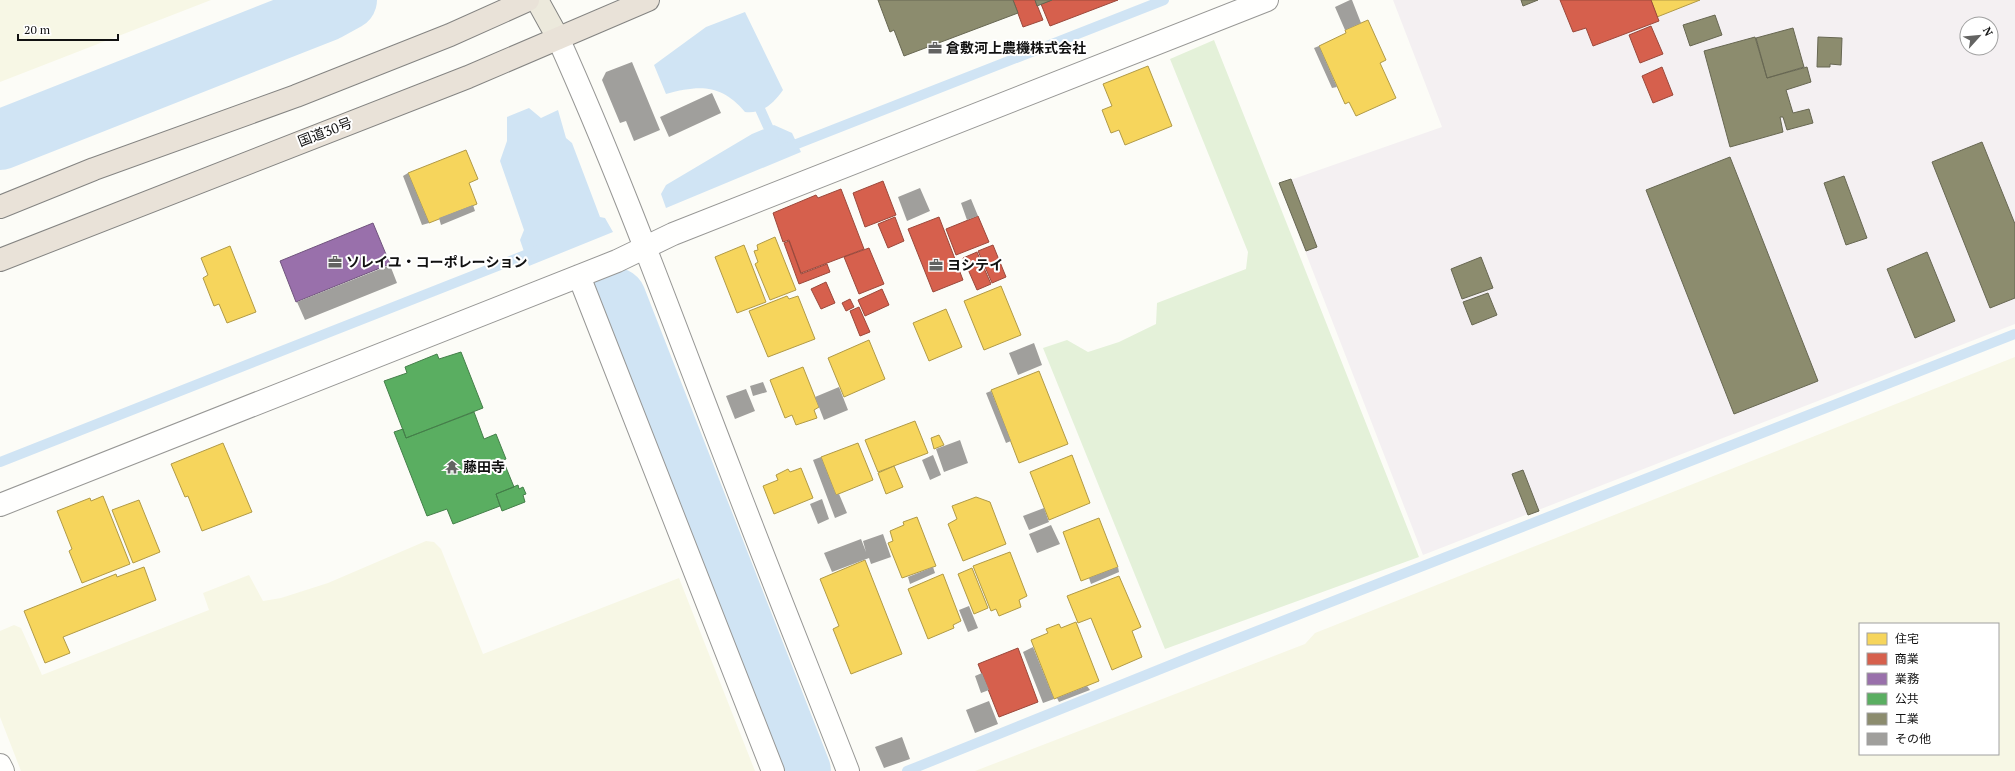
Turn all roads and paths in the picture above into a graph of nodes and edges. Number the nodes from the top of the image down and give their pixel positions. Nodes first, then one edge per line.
1 (528, 0) edge
2 (537, 0) edge
3 (648, 0) edge
4 (1267, 0) edge
5 (558, 38) junction
6 (0, 207) edge
7 (646, 247) junction
8 (0, 260) edge
9 (579, 276) junction
10 (0, 505) edge
11 (0, 765) edge
12 (2, 771) edge
13 (773, 771) edge
14 (848, 771) edge

1 - 6 highway
2 - 5 main road
3 - 5 highway, 国道30号
4 - 7 street
5 - 7 street
5 - 8 highway, 国道30号
7 - 9 street
7 - 14 street
9 - 10 street
9 - 13 street
11 - 12 street

